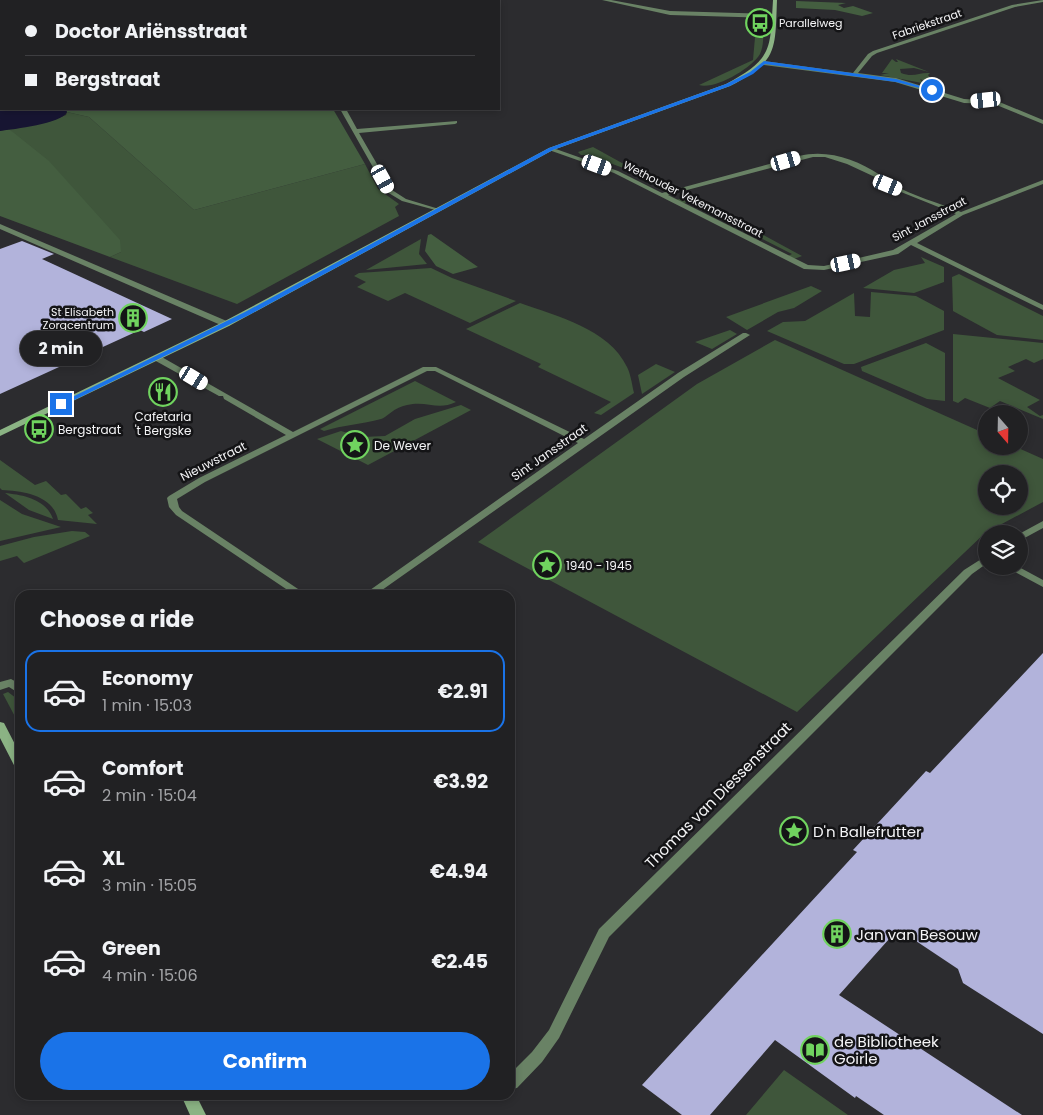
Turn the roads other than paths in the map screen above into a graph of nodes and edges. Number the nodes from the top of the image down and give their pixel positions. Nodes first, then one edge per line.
1 (604, 0) edge
2 (775, 0) edge
3 (1043, 1) edge
4 (773, 16) junction
5 (764, 63) junction
6 (855, 74) junction
7 (344, 110) edge
8 (455, 122) dead end
9 (1043, 122) edge
10 (356, 131) junction
11 (551, 149) junction
12 (1043, 182) edge
13 (664, 197) junction
14 (437, 210) junction
15 (962, 214) junction
16 (0, 226) edge
17 (912, 243) junction
18 (824, 268) joint
19 (1043, 308) edge
20 (226, 324) junction
21 (746, 335) dead end
22 (157, 358) junction
23 (0, 433) edge
24 (292, 435) junction
25 (584, 443) junction
26 (1043, 524) edge
27 (1028, 533) edge
28 (978, 565) edge
29 (1026, 575) edge
30 (1043, 584) edge
31 (294, 590) edge
32 (375, 590) edge
33 (0, 686) edge
34 (15, 686) edge
35 (0, 726) edge
36 (15, 756) edge
37 (515, 1078) edge
38 (190, 1100) edge
39 (198, 1115) edge

1 - 4 street
2 - 4 street
3 - 6 street, Fabriekstraat
4 - 5 street
5 - 6 street
5 - 11 street
6 - 9 street
7 - 10 street
8 - 10 street
10 - 14 street
11 - 13 street, Wethouder Vekemansstraat
11 - 14 street
12 - 15 street, Sint Jansstraat
13 - 15 street
13 - 18 street, Wethouder Vekemansstraat
14 - 20 street
15 - 17 street, Sint Jansstraat
16 - 20 street
17 - 18 street, Sint Jansstraat
17 - 19 street
20 - 22 street
21 - 25 street, Sint Jansstraat
22 - 23 street
22 - 24 street
24 - 25 street
24 - 31 street, Nieuwstraat
25 - 32 street, Sint Jansstraat
26 - 27 street
28 - 37 street, Thomas van Diessenstraat
29 - 30 street
33 - 34 street
35 - 36 street
38 - 39 street

